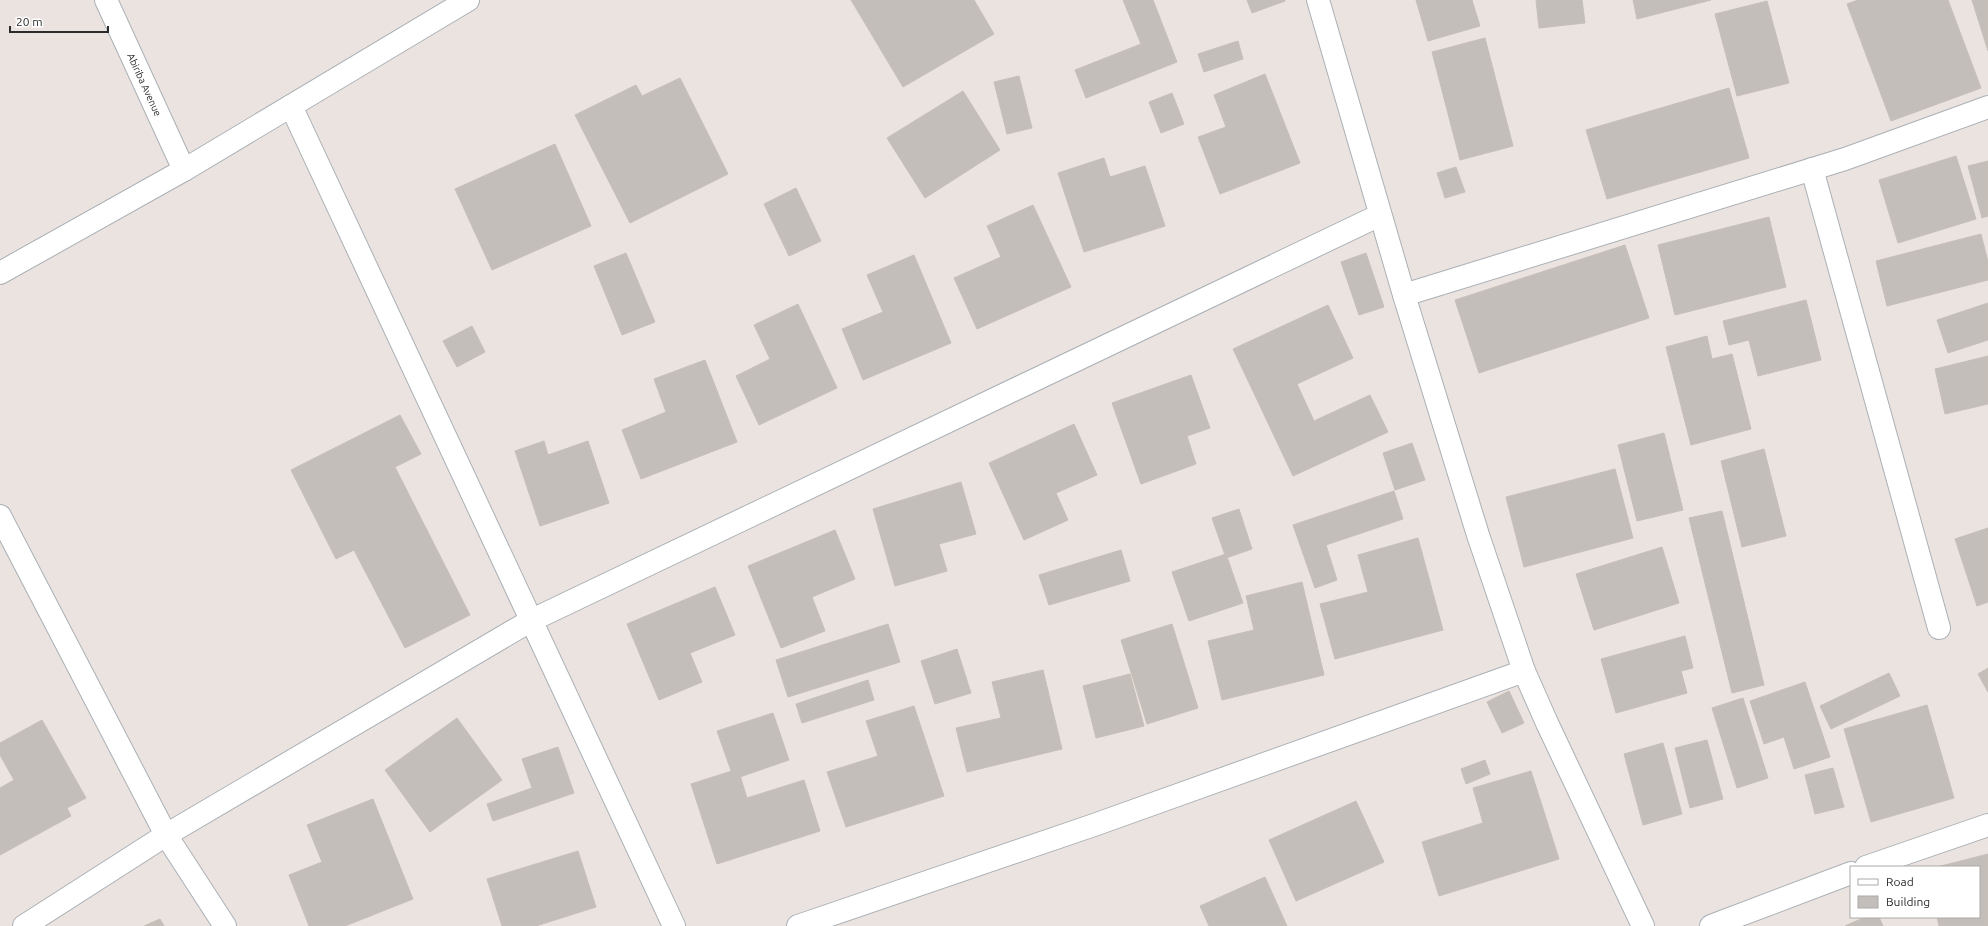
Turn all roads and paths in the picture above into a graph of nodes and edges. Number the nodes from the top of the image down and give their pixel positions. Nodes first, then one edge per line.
1 (106, 0) edge
2 (468, 0) edge
3 (1318, 0) edge
4 (291, 106) junction
5 (1988, 107) edge
6 (1812, 169) junction
7 (184, 170) junction
8 (1380, 214) junction
9 (0, 273) edge
10 (1404, 295) junction
11 (0, 516) edge
12 (530, 621) junction
13 (1939, 628) dead end
14 (1524, 671) junction
15 (1988, 826) edge
16 (166, 835) junction
17 (1869, 866) edge
18 (1850, 873) edge
19 (24, 926) edge
20 (225, 926) edge
21 (674, 926) edge
22 (798, 926) edge
23 (1643, 926) edge
24 (1711, 926) edge

1 - 7 street, Abiriba Avenue
2 - 4 street
3 - 8 street
4 - 7 street
4 - 12 street
5 - 6 street
6 - 10 street
6 - 13 street
7 - 9 street
8 - 10 street
8 - 12 street
10 - 14 street
11 - 16 street
12 - 16 street
12 - 21 street
14 - 22 street
14 - 23 street
15 - 17 street
16 - 19 street
16 - 20 street
18 - 24 street

